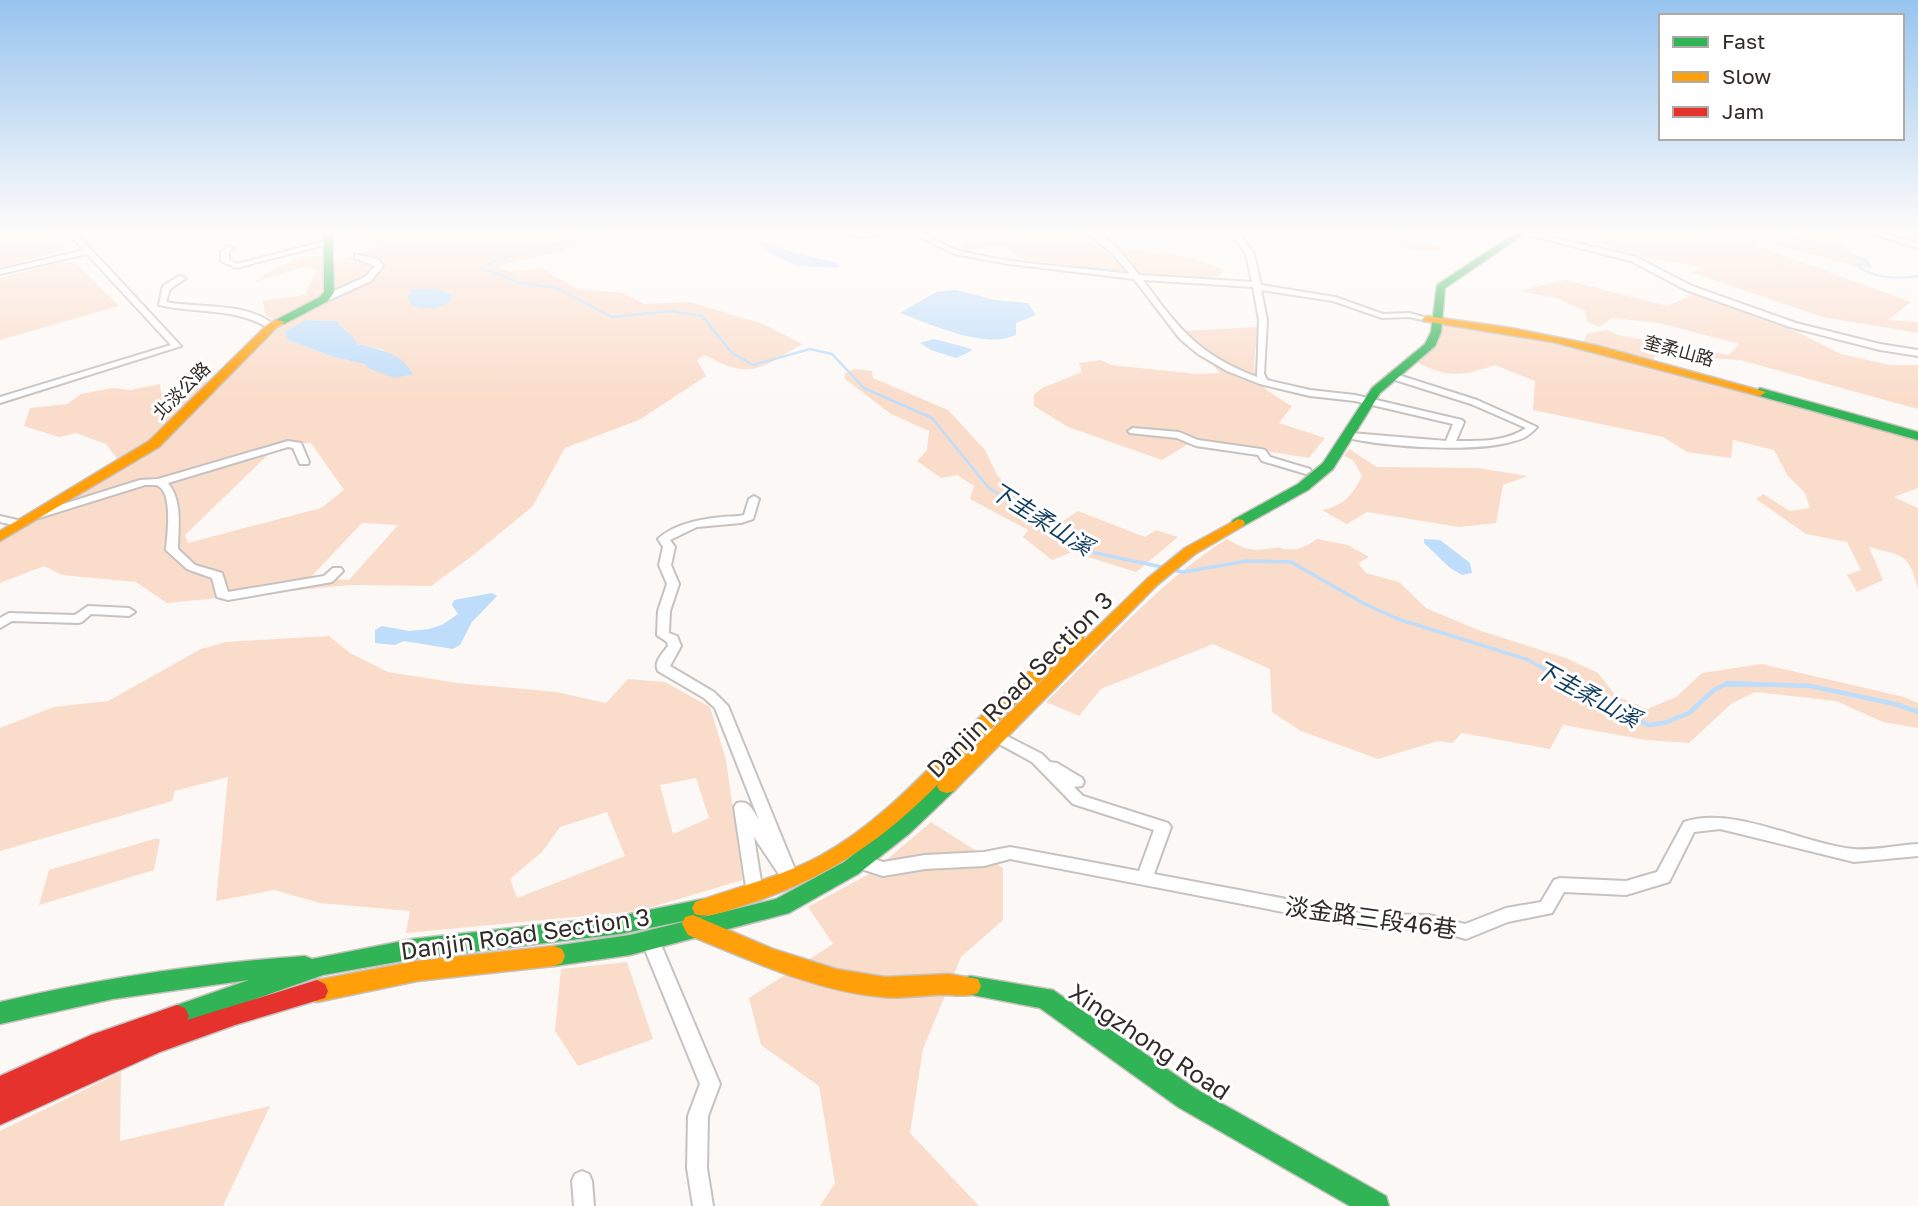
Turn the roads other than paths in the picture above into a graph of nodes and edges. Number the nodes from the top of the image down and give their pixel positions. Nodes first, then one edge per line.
1 (122, 286) edge
2 (169, 286) edge
3 (329, 286) edge
4 (352, 286) edge
5 (1144, 286) edge
6 (1257, 286) edge
7 (1259, 286) edge
8 (1432, 286) edge
9 (1686, 286) edge
10 (324, 299) junction
11 (1432, 320) junction
12 (272, 326) junction
13 (1918, 353) edge
14 (1392, 376) junction
15 (1263, 382) junction
16 (1363, 399) junction
17 (0, 400) edge
18 (1133, 430) dead end
19 (1351, 436) junction
20 (1918, 436) edge
21 (1450, 442) junction
22 (304, 462) dead end
23 (1306, 471) junction
24 (159, 482) junction
25 (754, 499) dead end
26 (0, 519) edge
27 (29, 520) junction
28 (0, 537) edge
29 (1176, 555) junction
30 (337, 571) dead end
31 (1154, 574) junction
32 (129, 612) dead end
33 (0, 624) edge
34 (981, 726) junction
35 (997, 736) junction
36 (1037, 758) junction
37 (1077, 782) dead end
38 (1918, 850) edge
39 (861, 862) junction
40 (1145, 877) junction
41 (755, 894) junction
42 (687, 912) junction
43 (696, 928) junction
44 (650, 940) junction
45 (323, 965) junction
46 (322, 989) junction
47 (0, 1013) edge
48 (0, 1089) edge
49 (0, 1112) edge
50 (582, 1181) dead end
51 (584, 1206) edge
52 (703, 1206) edge
53 (1376, 1206) edge

1 - 17 street
2 - 12 street
3 - 10 main road
4 - 10 street
5 - 15 street
6 - 15 street
7 - 11 street
8 - 11 main road
9 - 13 street
10 - 12 main road, 北淡公路
11 - 14 main road
11 - 16 main road
11 - 20 main road, 奎柔山路
12 - 27 main road, 北淡公路
14 - 16 main road
14 - 21 street
15 - 16 street
16 - 19 main road
16 - 21 street
16 - 23 main road
18 - 23 street
19 - 21 street
19 - 29 main road
22 - 24 street
23 - 29 main road
24 - 27 street
24 - 30 street
25 - 41 street
26 - 27 street
27 - 28 main road, 北淡公路
29 - 31 main road
31 - 34 main road, Danjin Road Section 3
31 - 35 main road, Danjin Road Section 3
32 - 33 street
34 - 35 street
34 - 41 main road, Danjin Road Section 3
35 - 36 street
35 - 39 main road, Danjin Road Section 3
36 - 37 street
36 - 40 street
38 - 40 street, 淡金路三段46巷
39 - 40 street, 淡金路三段46巷
39 - 43 main road, Danjin Road Section 3
41 - 42 main road, Danjin Road Section 3
42 - 43 main road
42 - 45 main road, Danjin Road Section 3
43 - 44 main road, Danjin Road Section 3
43 - 53 main road, Xingzhong Road
44 - 46 main road, Danjin Road Section 3
44 - 52 street
45 - 46 main road
45 - 47 main road
45 - 48 main road, Danjin Road Section 3
46 - 49 main road, Danjin Road Section 3
50 - 51 street

